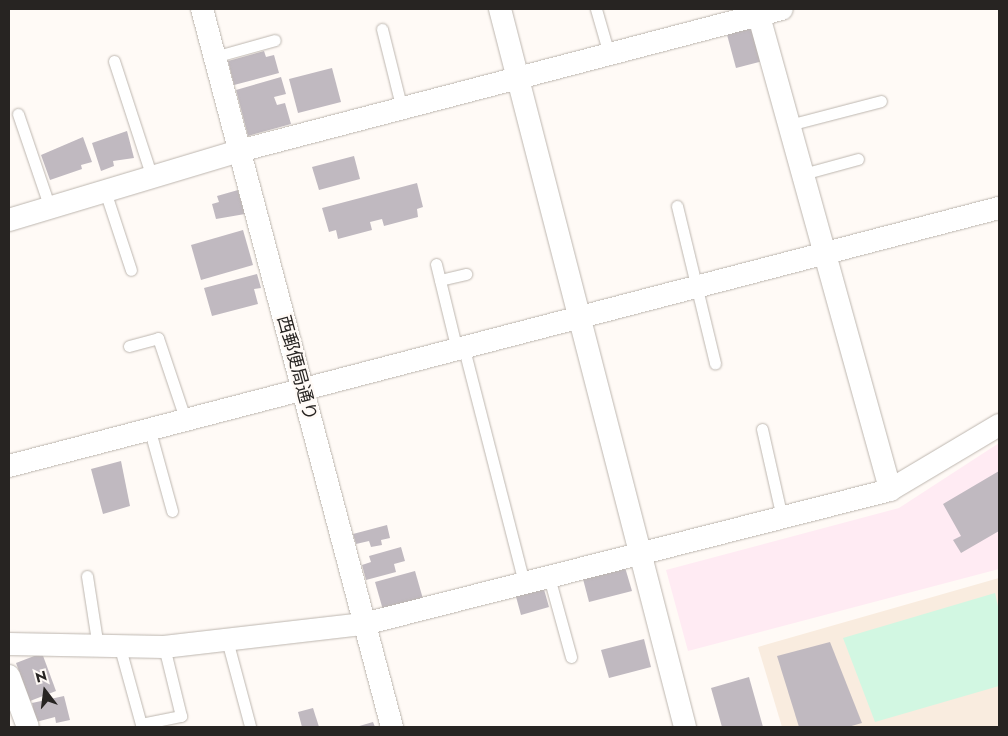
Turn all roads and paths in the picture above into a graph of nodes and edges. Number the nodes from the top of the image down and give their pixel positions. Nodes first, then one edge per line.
1 (202, 9) edge
2 (500, 9) edge
3 (596, 9) edge
4 (782, 9) edge
5 (758, 12) edge
6 (382, 29) dead end
7 (275, 40) dead end
8 (609, 54) junction
9 (214, 57) junction
10 (114, 60) dead end
11 (517, 79) junction
12 (881, 101) dead end
13 (402, 109) junction
14 (18, 114) dead end
15 (789, 125) junction
16 (239, 151) junction
17 (858, 159) dead end
18 (803, 174) junction
19 (152, 177) junction
20 (105, 191) junction
21 (677, 206) dead end
22 (50, 208) junction
23 (999, 208) edge
24 (9, 220) edge
25 (825, 253) junction
26 (436, 264) dead end
27 (131, 270) dead end
28 (466, 274) dead end
29 (440, 280) junction
30 (696, 288) junction
31 (578, 319) junction
32 (129, 346) dead end
33 (461, 350) junction
34 (715, 363) dead end
35 (302, 389) junction
36 (186, 421) junction
37 (999, 425) edge
38 (762, 429) dead end
39 (150, 431) junction
40 (9, 466) edge
41 (890, 490) junction
42 (172, 511) dead end
43 (782, 518) junction
44 (640, 554) junction
45 (87, 576) dead end
46 (549, 577) junction
47 (524, 583) junction
48 (364, 624) junction
49 (227, 640) junction
50 (9, 644) edge
51 (109, 647) junction
52 (164, 647) junction
53 (571, 657) dead end
54 (9, 676) edge
55 (250, 726) edge
56 (28, 727) edge
57 (392, 727) edge
58 (685, 727) edge

1 - 9 street, 西郵便局通り
2 - 11 street
3 - 8 lane
4 - 5 street
5 - 8 street
5 - 15 street
6 - 13 lane
7 - 9 lane
8 - 11 street
9 - 16 street, 西郵便局通り
10 - 19 lane
11 - 13 street
11 - 31 street
12 - 15 lane
13 - 16 street
14 - 22 lane
15 - 18 street
16 - 19 street
16 - 35 street, 西郵便局通り
17 - 18 lane
18 - 25 street
19 - 20 street
20 - 22 street
20 - 27 lane
21 - 30 lane
22 - 24 street
23 - 25 street
25 - 30 street
25 - 41 street
26 - 29 lane
28 - 29 lane
29 - 33 lane
30 - 31 street
30 - 34 lane
31 - 33 street
31 - 44 street
32 - 36 lane
33 - 35 street
33 - 47 lane
35 - 36 street
35 - 48 street, 西郵便局通り
36 - 39 street
37 - 41 street
38 - 43 lane
39 - 40 street
39 - 42 lane
41 - 43 street
43 - 44 street
44 - 46 street
44 - 58 street
45 - 51 lane
46 - 47 street
46 - 53 lane
47 - 48 street
48 - 49 street
48 - 57 street, 西郵便局通り
49 - 52 street
49 - 55 lane
50 - 51 street
51 - 52 street
51 - 52 lane
54 - 56 street

